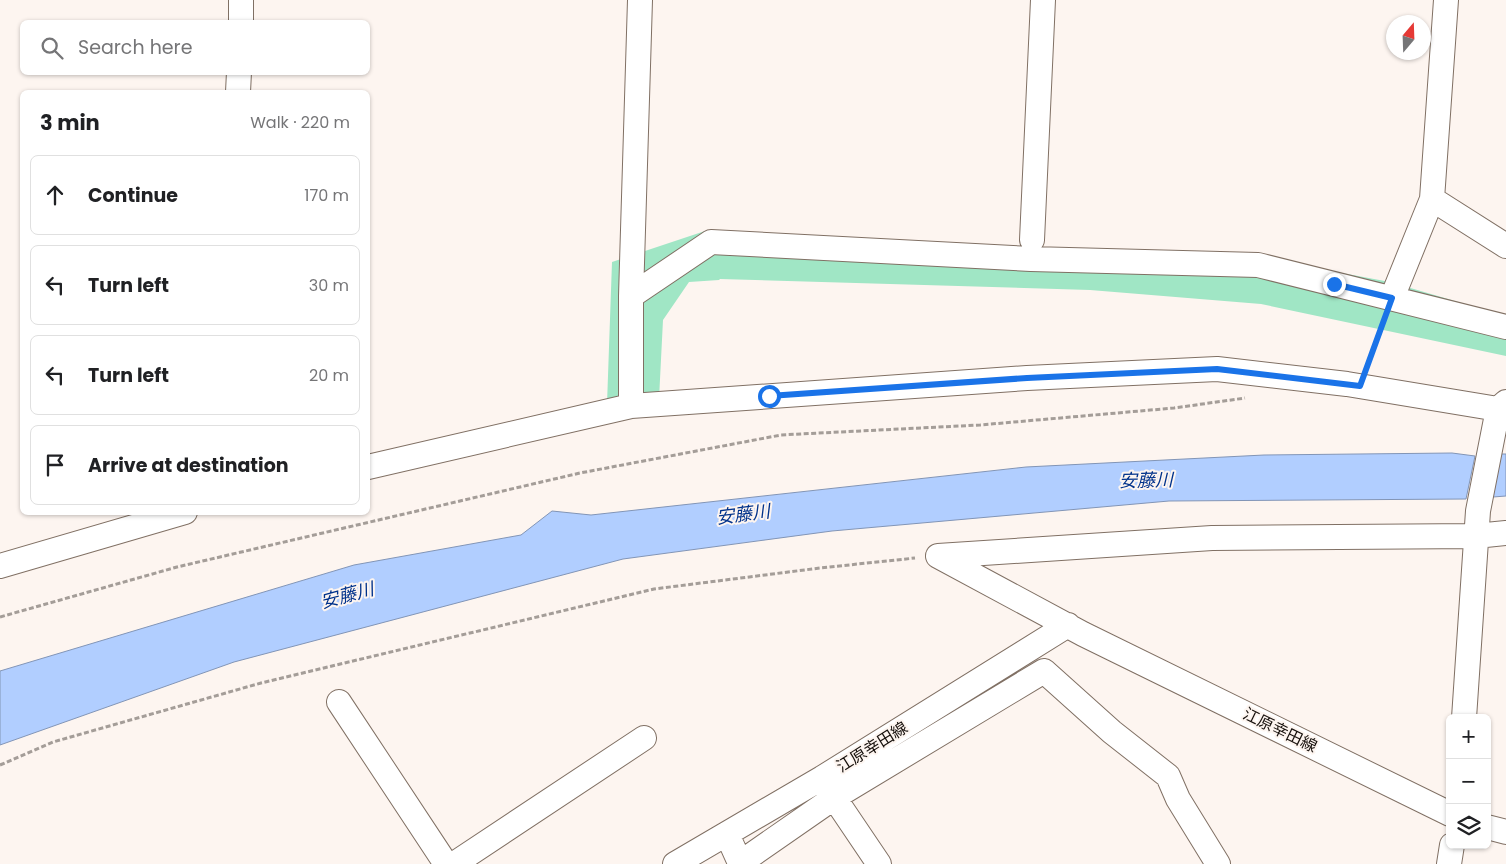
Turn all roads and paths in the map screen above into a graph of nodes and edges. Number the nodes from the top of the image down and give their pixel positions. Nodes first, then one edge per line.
1 (241, 0) edge
2 (640, 0) edge
3 (1043, 0) edge
4 (1446, 0) edge
5 (241, 20) edge
6 (239, 75) edge
7 (238, 90) edge
8 (1432, 199) junction
9 (1032, 240) dead end
10 (1506, 246) edge
11 (631, 296) junction
12 (1392, 298) junction
13 (1506, 327) edge
14 (1360, 386) junction
15 (1251, 397) dead end
16 (1502, 405) edge
17 (630, 406) junction
18 (370, 467) edge
19 (175, 515) edge
20 (1506, 533) edge
21 (1476, 536) junction
22 (938, 556) junction
23 (0, 566) edge
24 (0, 617) edge
25 (1075, 630) junction
26 (339, 702) dead end
27 (1464, 714) edge
28 (644, 738) dead end
29 (0, 765) edge
30 (828, 788) junction
31 (1446, 812) edge
32 (1491, 828) edge
33 (1506, 832) edge
34 (727, 834) junction
35 (1451, 849) edge
36 (446, 864) edge
37 (454, 864) edge
38 (674, 864) edge
39 (739, 864) edge
40 (879, 864) edge
41 (1218, 864) edge
42 (1449, 864) edge

1 - 5 street
2 - 11 street
3 - 9 street
4 - 8 street
6 - 7 street
8 - 10 street
8 - 12 street
11 - 12 street
11 - 17 street
12 - 13 street
12 - 14 path
14 - 16 street
14 - 17 street
15 - 24 path
16 - 21 street
17 - 18 street
19 - 23 street
20 - 21 street
21 - 22 street
21 - 27 street
22 - 25 street
22 - 29 path
25 - 30 street, 江原幸田線
25 - 31 street, 江原幸田線
26 - 36 street
28 - 37 street
30 - 34 street, 江原幸田線
30 - 39 street
30 - 40 street
30 - 41 street
32 - 33 street
34 - 38 street, 江原幸田線
34 - 39 street
35 - 42 street

